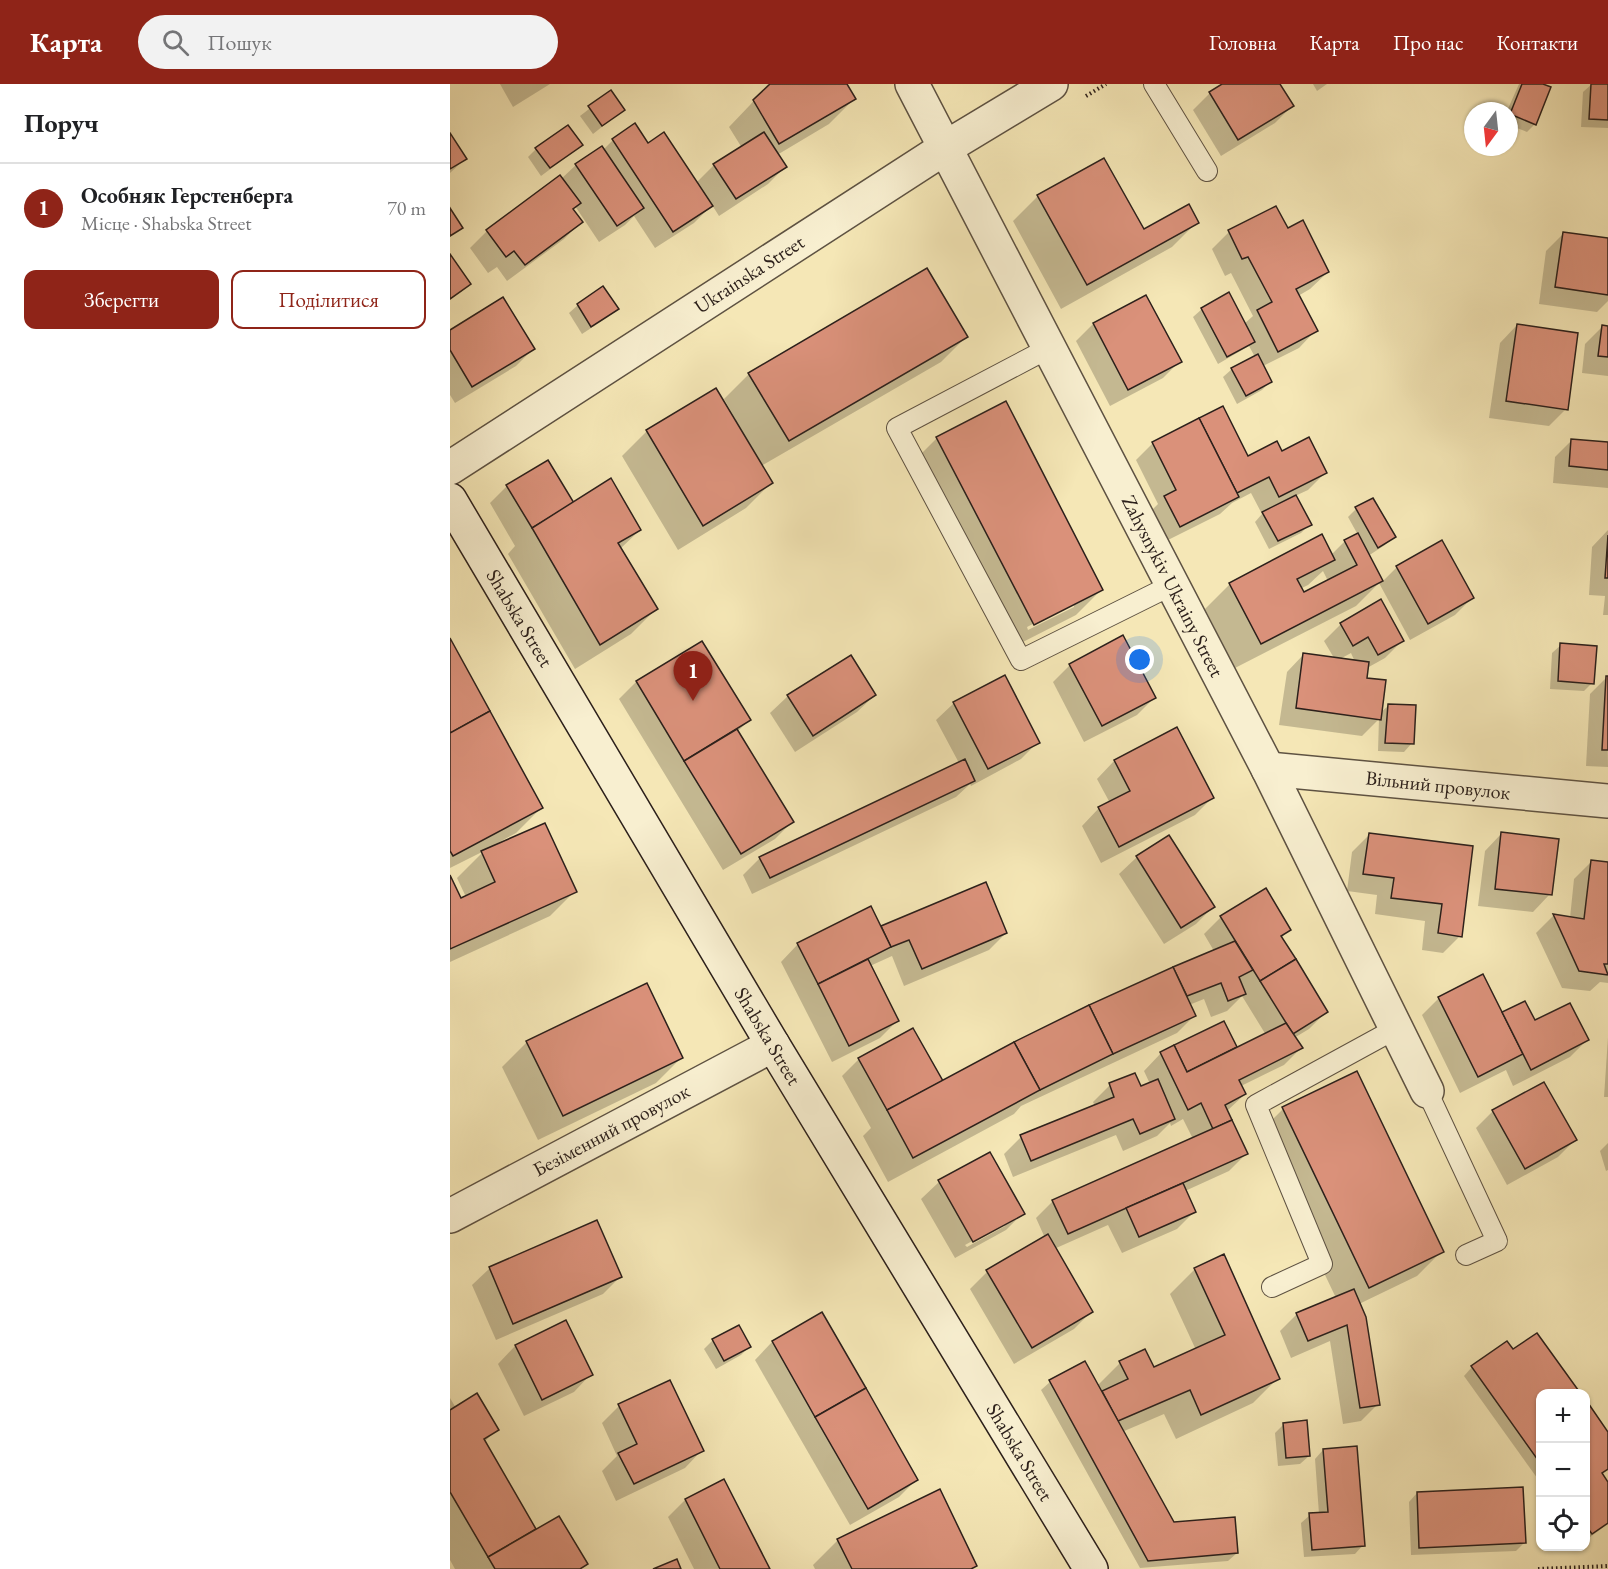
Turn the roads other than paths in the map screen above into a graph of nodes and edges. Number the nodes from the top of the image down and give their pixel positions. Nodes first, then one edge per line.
1 (912, 84) edge
2 (1051, 84) edge
3 (1155, 84) edge
4 (945, 148) junction
5 (1207, 171) dead end
6 (1049, 348) junction
7 (450, 468) edge
8 (450, 500) edge
9 (1172, 585) junction
10 (1268, 769) junction
11 (1608, 801) edge
12 (1397, 1028) junction
13 (772, 1045) junction
14 (1427, 1091) joint
15 (450, 1216) edge
16 (1466, 1255) dead end
17 (1272, 1287) dead end
18 (1091, 1569) edge

1 - 4 street, Zahysnykiv Ukrainy Street
2 - 4 street, Ukrainska Street
3 - 5 lane
4 - 6 street, Zahysnykiv Ukrainy Street
4 - 7 street, Ukrainska Street
6 - 9 street, Zahysnykiv Ukrainy Street
6 - 9 lane
8 - 13 street, Shabska Street
9 - 10 street, Zahysnykiv Ukrainy Street
10 - 11 street, Вільний провулок
10 - 12 street, Zahysnykiv Ukrainy Street
12 - 14 street, Zahysnykiv Ukrainy Street
12 - 17 lane
13 - 15 street, Безіменний провулок
13 - 18 street, Shabska Street
14 - 16 lane

